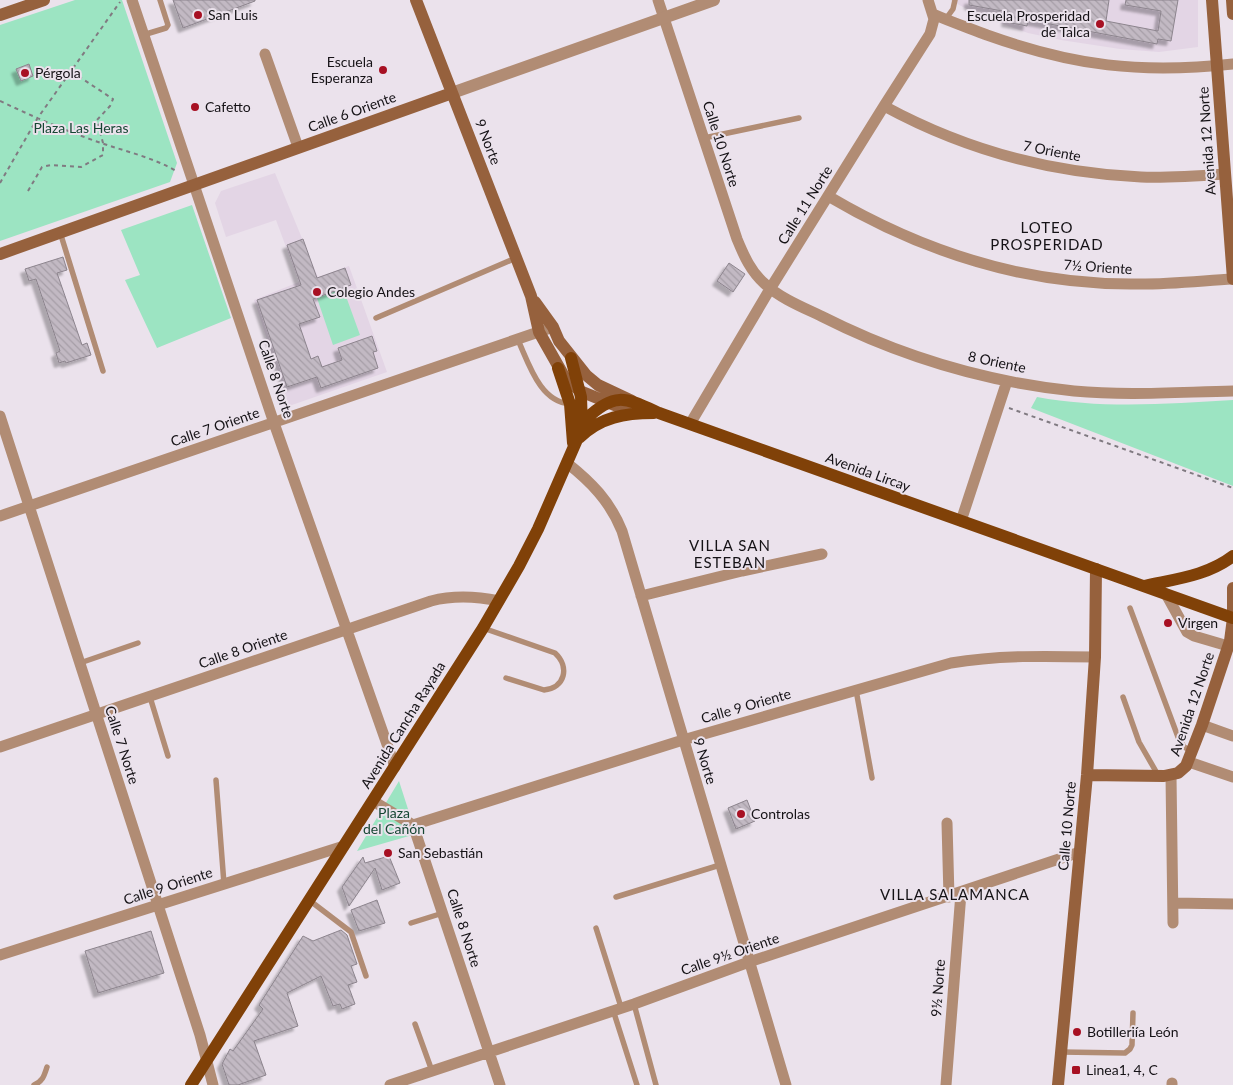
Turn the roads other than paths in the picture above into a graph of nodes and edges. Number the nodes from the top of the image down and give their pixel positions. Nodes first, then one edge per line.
1 (44, 0) edge
2 (132, 0) edge
3 (160, 0) edge
4 (416, 0) edge
5 (658, 0) edge
6 (714, 0) edge
7 (928, 0) edge
8 (956, 0) edge
9 (1212, 0) edge
10 (1232, 0) edge
11 (933, 14) junction
12 (1233, 14) edge
13 (0, 15) edge
14 (664, 18) junction
15 (945, 20) junction
16 (144, 34) junction
17 (265, 54) dead end
18 (1233, 64) edge
19 (1216, 66) junction
20 (452, 93) junction
21 (884, 106) junction
22 (799, 118) dead end
23 (703, 138) junction
24 (298, 147) junction
25 (1225, 174) junction
26 (195, 184) junction
27 (828, 196) junction
28 (60, 232) junction
29 (1231, 242) edge
30 (0, 254) edge
31 (516, 258) junction
32 (1233, 279) edge
33 (770, 289) junction
34 (531, 296) junction
35 (376, 318) dead end
36 (553, 327) junction
37 (539, 332) junction
38 (518, 340) junction
39 (572, 358) junction
40 (558, 368) junction
41 (103, 371) dead end
42 (1007, 381) junction
43 (580, 391) junction
44 (1233, 391) edge
45 (606, 403) junction
46 (570, 404) junction
47 (633, 407) junction
48 (659, 413) joint
49 (0, 416) edge
50 (274, 423) junction
51 (690, 424) junction
52 (582, 428) junction
53 (574, 447) junction
54 (567, 463) junction
55 (28, 506) junction
56 (0, 516) edge
57 (961, 521) junction
58 (822, 554) dead end
59 (1233, 556) edge
60 (1096, 569) junction
61 (1142, 586) junction
62 (1233, 588) edge
63 (1166, 594) junction
64 (641, 596) junction
65 (499, 601) junction
66 (1130, 608) dead end
67 (1233, 618) edge
68 (483, 628) junction
69 (347, 629) junction
70 (138, 643) dead end
71 (1228, 646) junction
72 (1095, 657) junction
73 (80, 663) junction
74 (506, 678) dead end
75 (856, 690) junction
76 (150, 697) junction
77 (1123, 697) dead end
78 (97, 715) junction
79 (1202, 725) junction
80 (1233, 736) edge
81 (683, 740) junction
82 (0, 748) edge
83 (168, 756) dead end
84 (1188, 761) junction
85 (395, 767) junction
86 (1087, 775) junction
87 (1165, 776) junction
88 (1233, 777) edge
89 (872, 778) dead end
90 (216, 780) dead end
91 (373, 801) junction
92 (947, 823) dead end
93 (413, 825) junction
94 (344, 846) junction
95 (1080, 852) junction
96 (720, 865) junction
97 (224, 884) junction
98 (961, 893) junction
99 (616, 897) dead end
100 (949, 897) junction
101 (309, 900) junction
102 (1173, 903) junction
103 (158, 904) junction
104 (1233, 904) edge
105 (443, 913) junction
106 (411, 923) dead end
107 (1173, 923) dead end
108 (596, 928) dead end
109 (0, 954) edge
110 (749, 962) junction
111 (366, 976) dead end
112 (634, 1004) junction
113 (617, 1009) junction
114 (1132, 1013) dead end
115 (415, 1024) dead end
116 (489, 1052) junction
117 (1061, 1052) junction
118 (206, 1061) junction
119 (47, 1067) dead end
120 (432, 1071) junction
121 (34, 1085) edge
122 (191, 1085) edge
123 (213, 1085) edge
124 (390, 1085) edge
125 (500, 1085) edge
126 (637, 1085) edge
127 (656, 1085) edge
128 (786, 1085) edge
129 (946, 1085) edge
130 (1058, 1085) edge

1 - 13 main road
2 - 16 street, Calle 8 Norte
3 - 16 lane
4 - 20 main road, 9 Norte
5 - 14 street, Calle 10 Norte
6 - 14 street, Calle 6 Oriente
7 - 11 street
8 - 15 lane
9 - 19 main road, Avenida 12 Norte
10 - 12 main road
11 - 15 street
11 - 21 street, Calle 11 Norte
14 - 20 street, Calle 6 Oriente
14 - 23 street, Calle 10 Norte
15 - 19 street
16 - 26 street, Calle 8 Norte
17 - 24 street
18 - 19 street
19 - 25 main road, Avenida 12 Norte
20 - 24 main road, Calle 6 Oriente
20 - 31 main road, 9 Norte
21 - 25 street, 7 Oriente
21 - 27 street, Calle 11 Norte
22 - 23 lane
23 - 33 street, Calle 10 Norte
24 - 26 main road, Calle 6 Oriente
25 - 29 main road, Avenida 12 Norte
26 - 28 main road, Calle 6 Oriente
26 - 50 street, Calle 8 Norte
27 - 32 street, 7½ Oriente
27 - 33 street, Calle 11 Norte
28 - 30 main road, Calle 6 Oriente
28 - 41 lane
29 - 32 main road, Avenida 12 Norte
31 - 34 main road, 9 Norte
31 - 35 lane
33 - 42 street, 8 Oriente
33 - 51 street, Calle 11 Norte
34 - 36 main road, 9 Norte
34 - 37 main road, 9 Norte
36 - 37 street, Calle 7 Oriente
36 - 39 main road, 9 Norte
37 - 38 street, Calle 7 Oriente
37 - 40 main road, 9 Norte
38 - 46 lane
38 - 50 street, Calle 7 Oriente
39 - 43 main road
39 - 47 main road
40 - 43 main road
40 - 46 main road
42 - 44 street, 8 Oriente
42 - 57 street
43 - 45 main road
43 - 52 main road
45 - 47 main road
45 - 52 main road, Avenida Cancha Rayada
46 - 53 main road
47 - 48 main road, Avenida Cancha Rayada
47 - 53 main road, Avenida Cancha Rayada
48 - 51 main road, Avenida Lircay
49 - 55 street, Calle 7 Norte
50 - 55 street, Calle 7 Oriente
50 - 69 street, Calle 8 Norte
51 - 57 main road, Avenida Lircay
52 - 53 main road, Avenida Cancha Rayada
53 - 54 main road, Avenida Cancha Rayada
54 - 64 street, 9 Norte
54 - 65 main road, Avenida Cancha Rayada
55 - 56 street, Calle 7 Oriente
55 - 73 street, Calle 7 Norte
57 - 60 main road, Avenida Lircay
58 - 64 street
59 - 61 main road
60 - 61 main road, Avenida Lircay
60 - 72 main road, Calle 10 Norte
61 - 63 main road, Avenida Lircay
62 - 67 main road, Avenida 12 Norte
63 - 67 main road, Avenida Lircay
63 - 71 street
64 - 81 street, 9 Norte
65 - 68 main road, Avenida Cancha Rayada
65 - 69 street, Calle 8 Oriente
66 - 84 lane
67 - 71 main road, Avenida 12 Norte
68 - 74 lane
68 - 85 main road, Avenida Cancha Rayada
69 - 76 street, Calle 8 Oriente
69 - 85 street, Calle 8 Norte
70 - 73 lane
71 - 79 main road, Avenida 12 Norte
72 - 75 street, Calle 9 Oriente
72 - 86 main road, Calle 10 Norte
73 - 78 street, Calle 7 Norte
75 - 81 street, Calle 9 Oriente
75 - 89 lane
76 - 78 street, Calle 8 Oriente
76 - 83 lane
77 - 87 lane
78 - 82 street, Calle 8 Oriente
78 - 103 street, Calle 7 Norte
79 - 80 street
79 - 84 main road, Avenida 12 Norte
81 - 93 street, Calle 9 Oriente
81 - 96 street, 9 Norte
84 - 87 main road
84 - 88 street
85 - 91 main road, Avenida Cancha Rayada
86 - 87 main road
86 - 95 main road, Calle 10 Norte
87 - 102 street
90 - 97 lane
91 - 93 street
91 - 94 main road, Avenida Cancha Rayada
92 - 100 street
93 - 105 street, Calle 8 Norte
94 - 97 street, Calle 9 Oriente
94 - 101 main road, Avenida Cancha Rayada
95 - 98 street, Calle 9½ Oriente
95 - 117 main road, Calle 10 Norte
96 - 99 lane
96 - 110 street, 9 Norte
97 - 103 street, Calle 9 Oriente
98 - 100 street, Calle 9½ Oriente
98 - 129 street, 9½ Norte
100 - 110 street, Calle 9½ Oriente
101 - 111 lane
101 - 118 main road, Avenida Cancha Rayada
102 - 104 street
102 - 107 street
103 - 109 street, Calle 9 Oriente
103 - 118 street, Calle 7 Norte
105 - 106 lane
105 - 116 street, Calle 8 Norte
108 - 113 lane
110 - 112 street, Calle 9½ Oriente
110 - 128 street, 9 Norte
112 - 113 street, Calle 9½ Oriente
112 - 127 lane
113 - 116 street, Calle 9½ Oriente
113 - 126 lane
114 - 117 lane
115 - 120 lane
116 - 120 street, Calle 9½ Oriente
116 - 125 street, Calle 8 Norte
117 - 130 main road, Calle 10 Norte
118 - 122 main road, Avenida Cancha Rayada
118 - 123 street, Calle 7 Norte
119 - 121 lane
120 - 124 street, Calle 9½ Oriente

